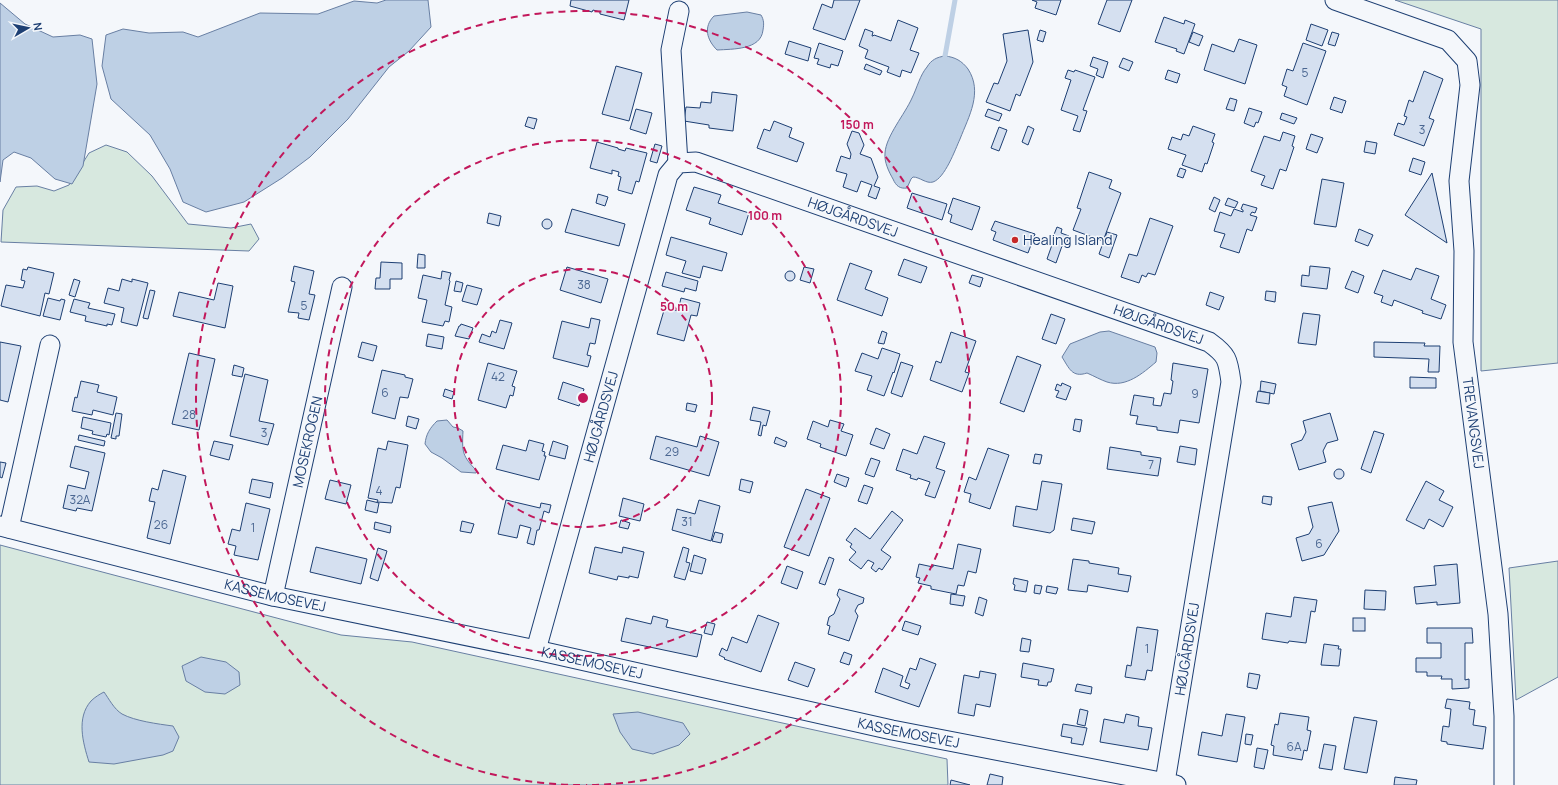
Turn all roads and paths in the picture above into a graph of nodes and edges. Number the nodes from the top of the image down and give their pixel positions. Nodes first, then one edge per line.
1 (1335, 0) edge
2 (679, 11) dead end
3 (678, 163) junction
4 (342, 287) dead end
5 (50, 345) dead end
6 (5, 527) edge
7 (273, 596) junction
8 (536, 650) junction
9 (1171, 784) edge
10 (1504, 785) edge

1 - 10 street, TREVANGSVEJ
2 - 3 street
3 - 8 street, HØJGÅRDSVEJ
3 - 9 street, HØJGÅRDSVEJ
4 - 7 street, MOSEKROGEN
5 - 6 street, KASSEMOSEVEJ
6 - 7 street, KASSEMOSEVEJ
7 - 8 street, KASSEMOSEVEJ
8 - 9 street, KASSEMOSEVEJ

